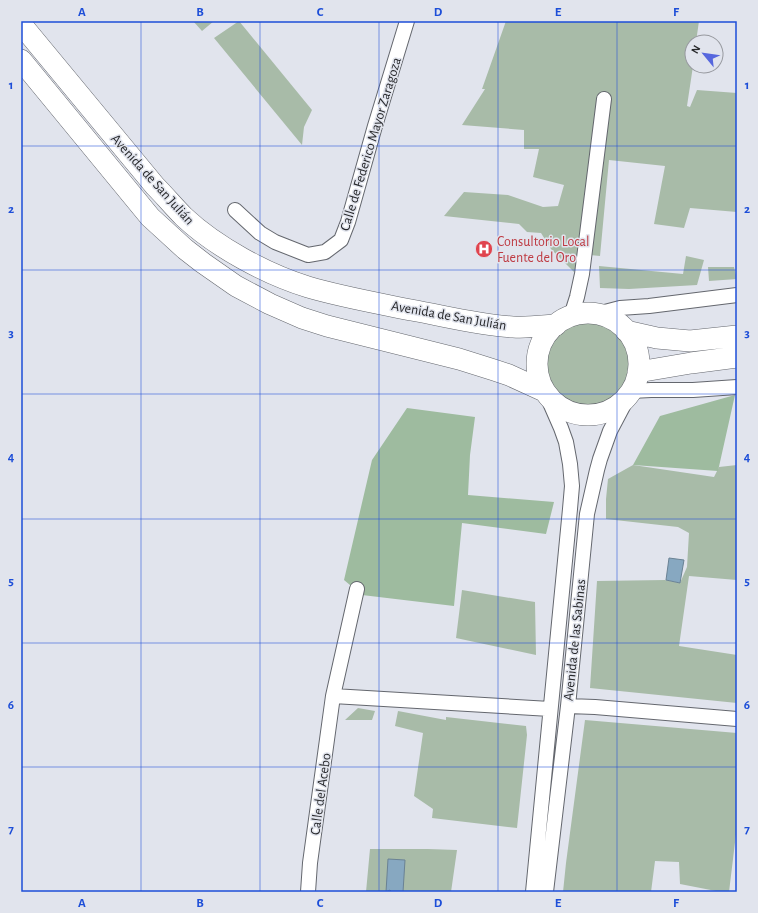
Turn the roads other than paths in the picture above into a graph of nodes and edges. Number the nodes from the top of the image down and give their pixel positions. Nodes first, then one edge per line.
1 (407, 21) edge
2 (21, 24) edge
3 (21, 60) edge
4 (604, 99) dead end
5 (235, 210) dead end
6 (737, 295) edge
7 (597, 314) junction
8 (564, 320) junction
9 (626, 331) junction
10 (737, 336) edge
11 (737, 357) edge
12 (632, 386) junction
13 (737, 387) edge
14 (546, 394) junction
15 (357, 589) dead end
16 (333, 696) junction
17 (568, 706) junction
18 (550, 709) junction
19 (737, 719) edge
20 (308, 892) edge
21 (533, 892) edge
22 (546, 892) edge

1 - 5 street, Calle de Federico Mayor Zaragoza
2 - 8 main road, Avenida de San Julián
3 - 14 main road, Avenida de San Julián
4 - 8 street
6 - 7 street
7 - 8 main road
7 - 9 main road
8 - 14 main road
9 - 10 main road
9 - 12 main road
11 - 12 main road
12 - 13 street
12 - 14 main road
12 - 17 street, Avenida de las Sabinas
14 - 18 street, Avenida de las Sabinas
15 - 16 street, Calle del Acebo
16 - 18 street
16 - 20 street, Calle del Acebo
17 - 19 street
17 - 22 street, Avenida de las Sabinas
18 - 21 street, Avenida de las Sabinas

